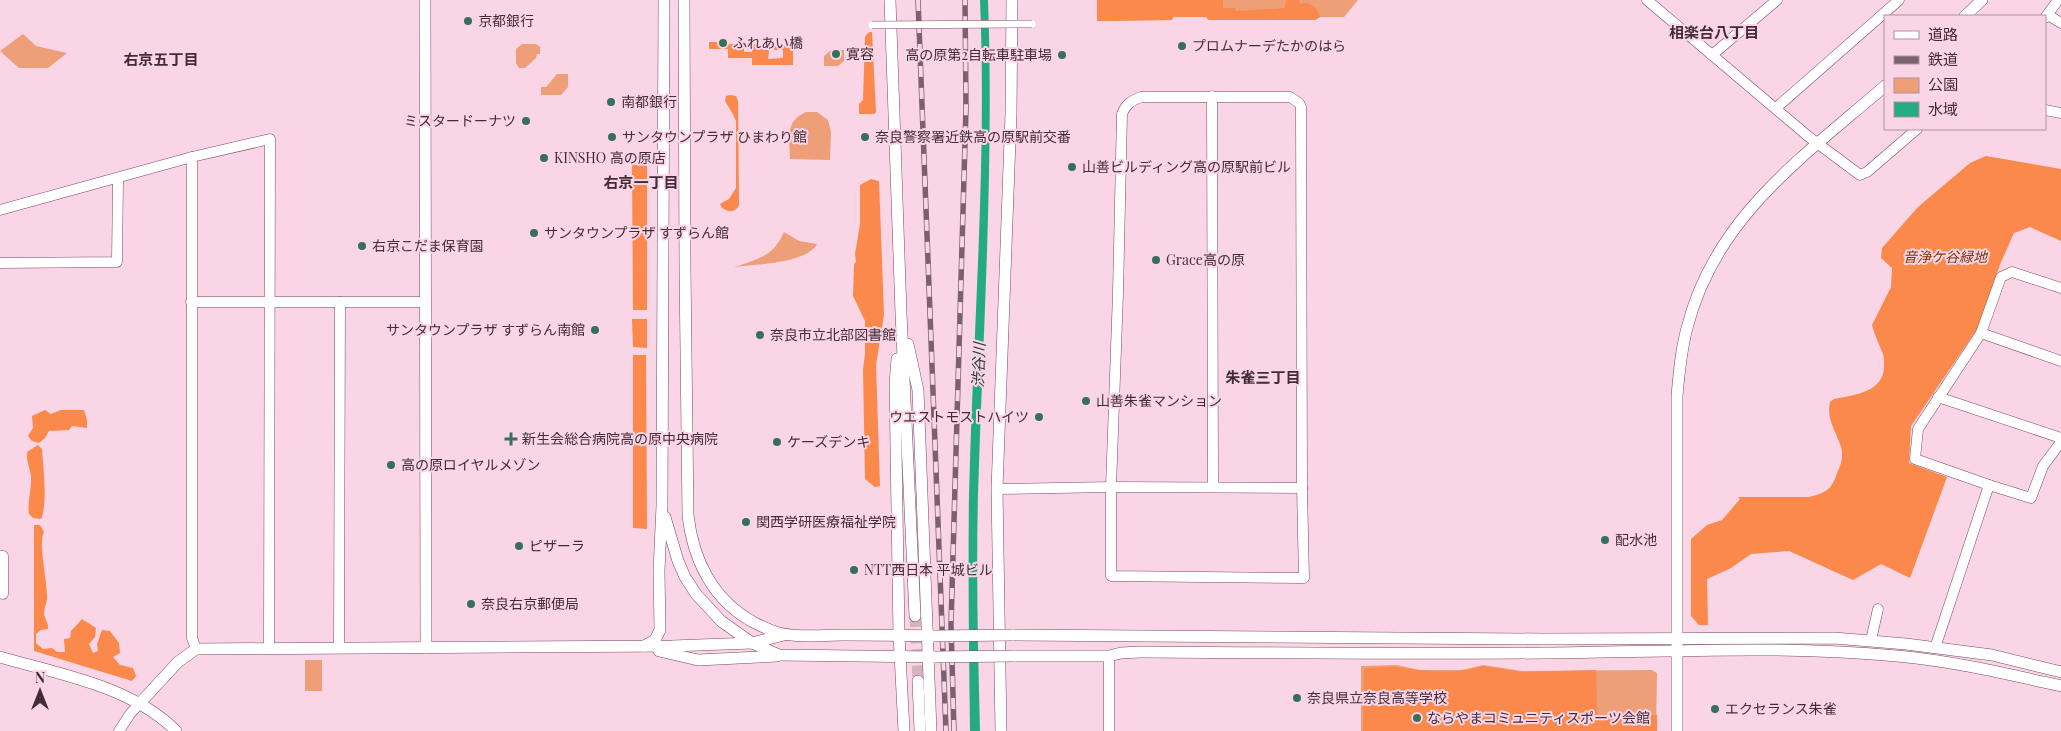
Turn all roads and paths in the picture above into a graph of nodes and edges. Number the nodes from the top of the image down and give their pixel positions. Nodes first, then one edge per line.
1 (425, 0) edge
2 (664, 0) edge
3 (684, 0) edge
4 (890, 0) edge
5 (1012, 0) edge
6 (1647, 0) edge
7 (1775, 0) edge
8 (1899, 0) edge
9 (1982, 0) edge
10 (2058, 0) edge
11 (1966, 15) edge
12 (2046, 16) edge
13 (2061, 23) edge
14 (1032, 24) dead end
15 (872, 25) dead end
16 (1712, 55) junction
17 (1884, 87) edge
18 (1212, 96) junction
19 (1776, 108) junction
20 (2046, 110) edge
21 (2061, 113) edge
22 (1916, 130) edge
23 (1818, 144) junction
24 (192, 157) junction
25 (118, 179) junction
26 (0, 210) edge
27 (0, 263) edge
28 (2061, 288) edge
29 (191, 302) junction
30 (268, 302) junction
31 (340, 302) junction
32 (425, 302) junction
33 (901, 313) junction
34 (1981, 334) junction
35 (2061, 361) edge
36 (1938, 397) junction
37 (2061, 438) edge
38 (2061, 442) edge
39 (1989, 485) junction
40 (1110, 487) junction
41 (1213, 488) junction
42 (1302, 488) junction
43 (997, 489) junction
44 (662, 506) junction
45 (0, 556) edge
46 (3, 594) dead end
47 (1878, 609) dead end
48 (915, 616) tunnel mouth
49 (746, 618) junction
50 (788, 635) junction
51 (899, 635) junction
52 (931, 636) junction
53 (1676, 637) junction
54 (1871, 640) junction
55 (752, 644) junction
56 (643, 647) junction
57 (269, 648) junction
58 (339, 648) junction
59 (426, 648) junction
60 (1935, 648) junction
61 (196, 649) junction
62 (1676, 650) junction
63 (788, 656) junction
64 (901, 656) junction
65 (931, 656) junction
66 (1109, 656) junction
67 (0, 657) edge
68 (732, 658) junction
69 (2061, 672) edge
70 (918, 681) tunnel mouth
71 (2061, 686) edge
72 (140, 704) junction
73 (119, 731) edge
74 (176, 731) edge
75 (904, 731) edge
76 (920, 731) edge
77 (931, 731) edge
78 (1000, 731) edge
79 (1109, 731) edge
80 (1677, 731) edge

1 - 32 street
2 - 44 street
3 - 49 street
4 - 33 street
5 - 43 street
6 - 16 street
7 - 16 street
8 - 19 street
9 - 11 street
10 - 12 street
12 - 13 street
14 - 15 street, bridge
16 - 19 street
17 - 23 street
18 - 40 street
18 - 41 street
18 - 42 street
19 - 23 street
20 - 21 street
22 - 23 street
23 - 53 street
24 - 25 street
24 - 29 street
24 - 30 street
25 - 26 street
25 - 27 street
28 - 34 street
29 - 30 street
29 - 61 street
30 - 31 street
30 - 57 street
31 - 32 street
31 - 58 street
32 - 59 street
33 - 48 street
33 - 51 street
33 - 52 street
34 - 35 street
34 - 36 street
36 - 37 street
36 - 39 street
38 - 39 street
39 - 60 street
40 - 41 street
40 - 42 street
40 - 43 street
41 - 42 street
43 - 78 street
44 - 55 street
44 - 56 street
45 - 46 street
47 - 54 street
49 - 50 street
49 - 55 street
50 - 51 street
50 - 55 street
51 - 52 street
51 - 64 street
52 - 53 street, bridge
52 - 65 street
53 - 54 street
53 - 62 street
54 - 60 street
55 - 56 street
55 - 63 street
55 - 68 street
56 - 59 street
56 - 68 street
57 - 58 street
57 - 61 street
58 - 59 street
60 - 69 street
61 - 72 street
62 - 66 street
62 - 71 street
62 - 80 street
63 - 64 street
63 - 68 street
64 - 65 street
64 - 75 street
65 - 66 street, bridge
65 - 77 street
66 - 79 street
67 - 72 street
70 - 76 street
72 - 73 street
72 - 74 street

